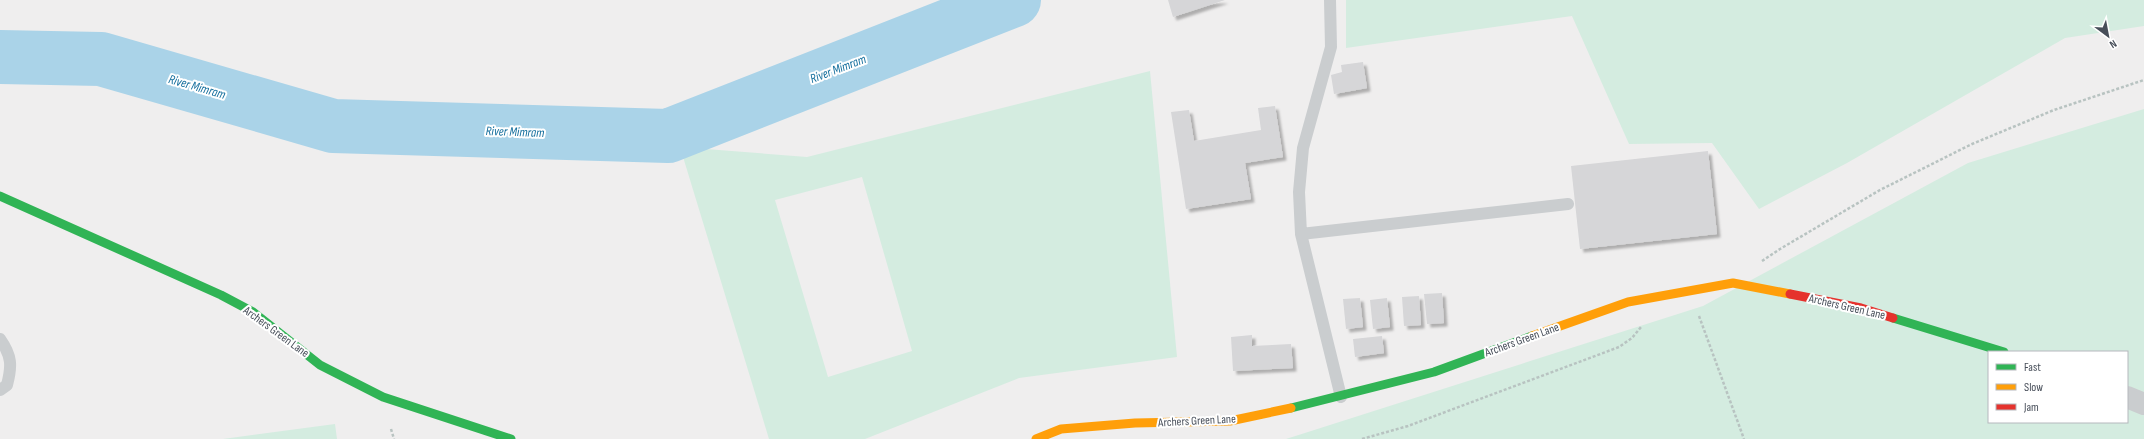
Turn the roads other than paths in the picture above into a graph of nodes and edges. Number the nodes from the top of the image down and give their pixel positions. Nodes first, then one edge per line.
1 (1330, 0) edge
2 (0, 196) edge
3 (1568, 204) dead end
4 (1301, 234) junction
5 (0, 339) edge
6 (2001, 351) edge
7 (0, 390) edge
8 (1340, 397) junction
9 (2128, 397) edge
10 (2144, 404) edge
11 (511, 439) edge
12 (1036, 439) edge

1 - 4 lane
2 - 11 street, Archers Green Lane
3 - 4 lane
4 - 8 lane
5 - 7 lane
6 - 8 street, Archers Green Lane
8 - 12 street, Archers Green Lane
9 - 10 street

